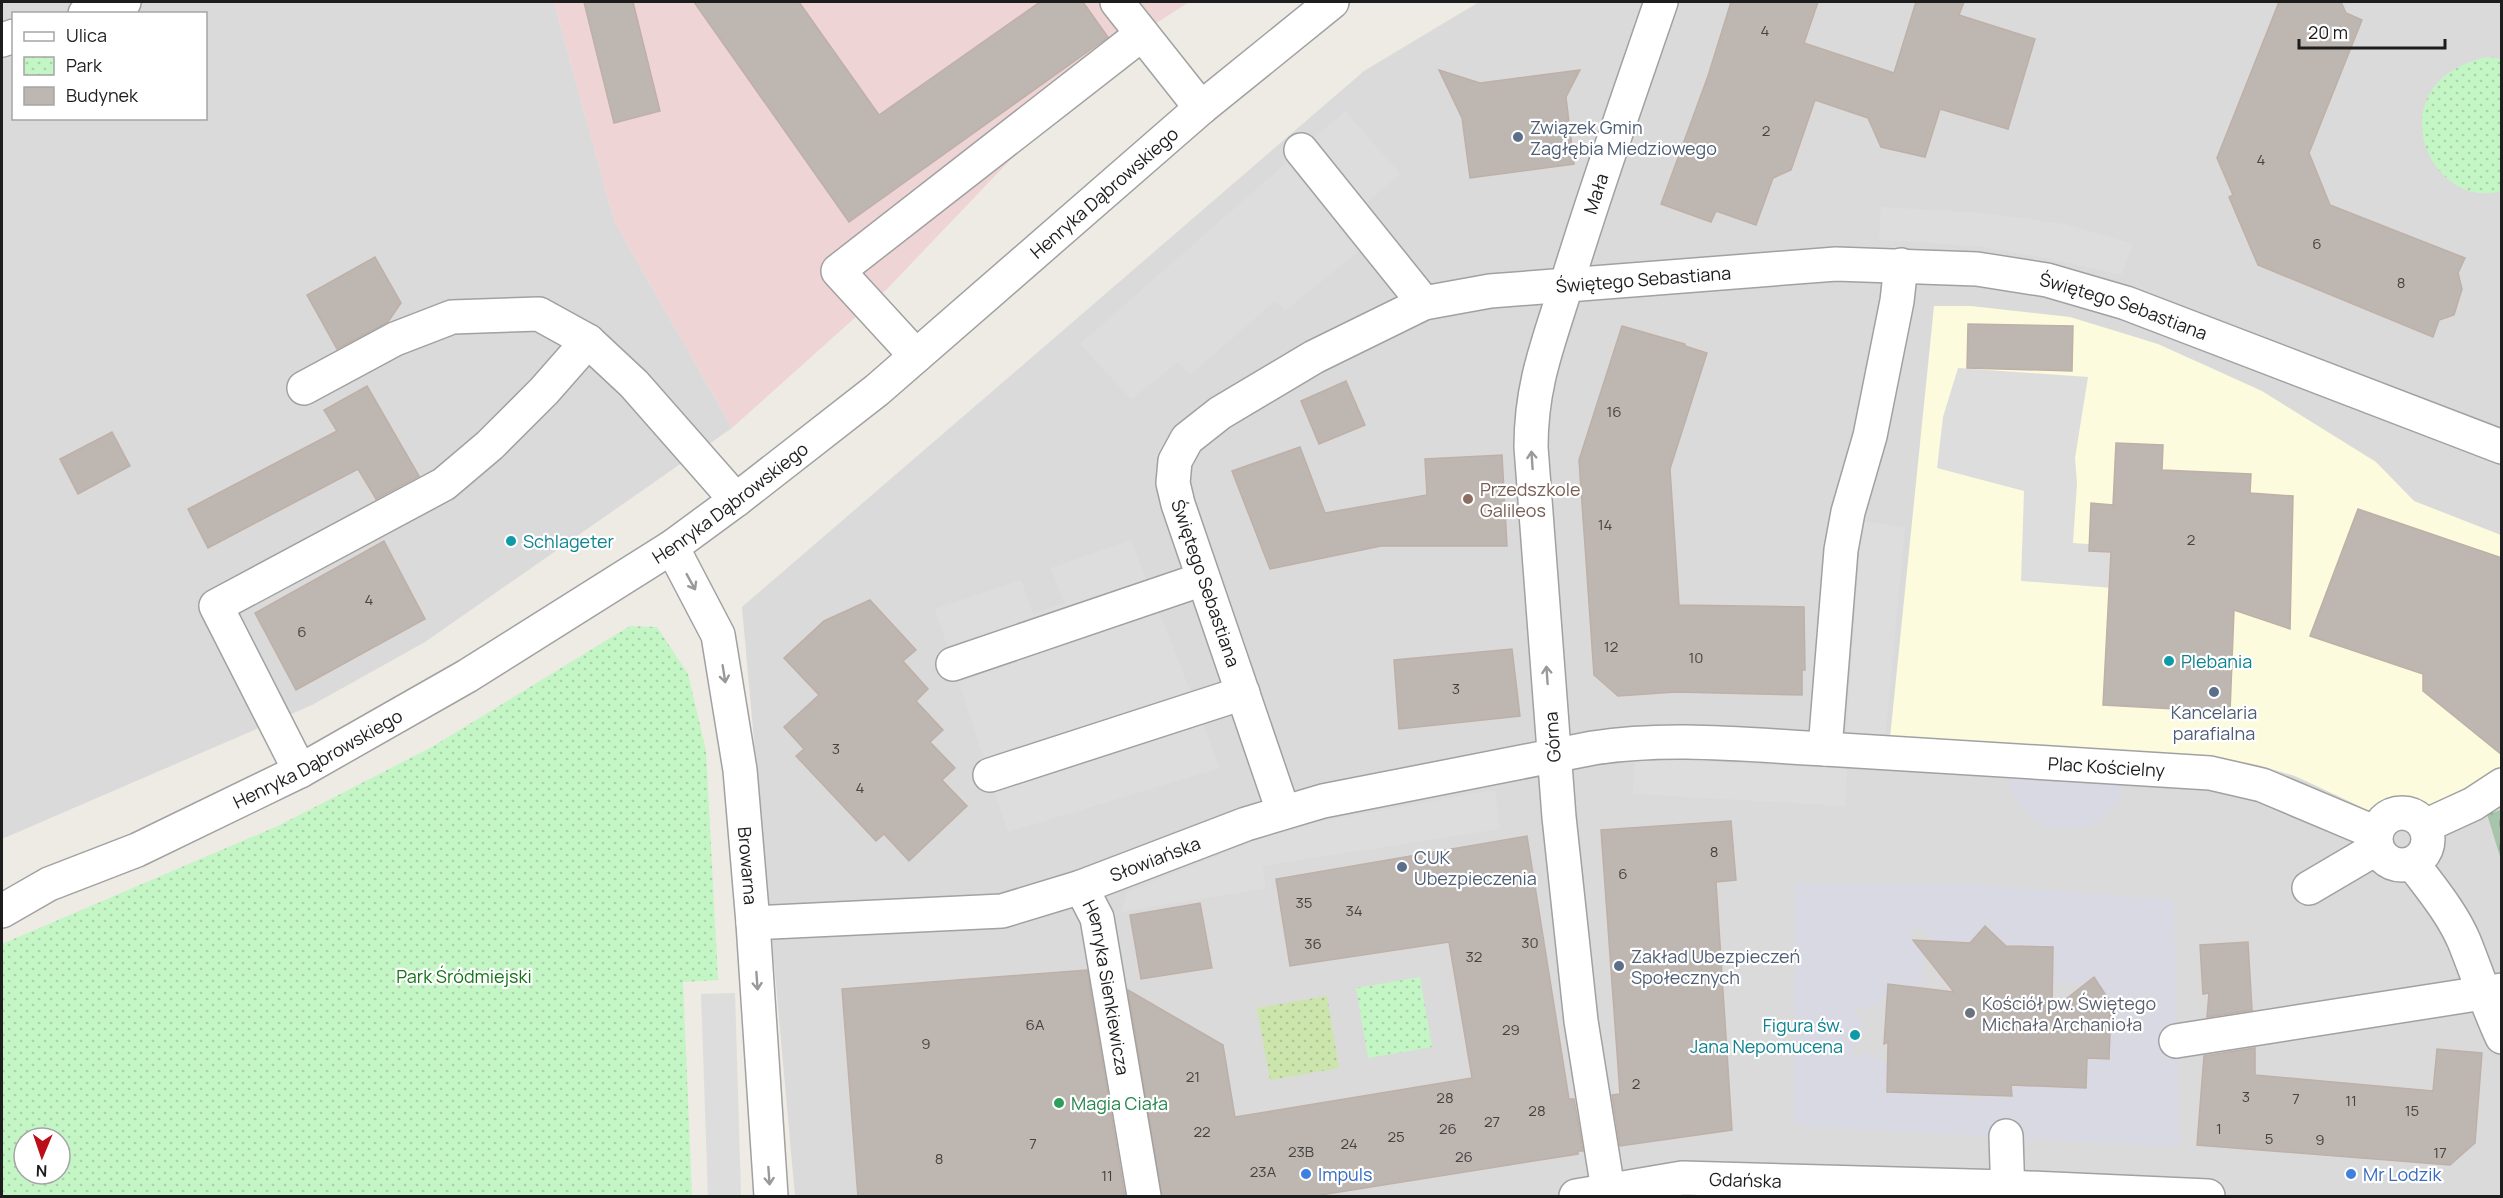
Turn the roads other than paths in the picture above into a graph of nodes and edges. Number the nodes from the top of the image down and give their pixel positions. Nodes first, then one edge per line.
1 (124, 2) edge
2 (1117, 2) edge
3 (1332, 2) edge
4 (1661, 2) edge
5 (92, 12) edge
6 (1142, 34) junction
7 (1201, 108) junction
8 (1301, 150) dead end
9 (1901, 265) junction
10 (1566, 285) junction
11 (1424, 303) junction
12 (588, 341) junction
13 (916, 356) junction
14 (304, 388) dead end
15 (2502, 447) edge
16 (736, 500) junction
17 (672, 547) junction
18 (1203, 579) junction
19 (953, 664) dead end
20 (1243, 693) junction
21 (1825, 749) junction
22 (1553, 754) junction
23 (300, 771) junction
24 (990, 775) dead end
25 (2502, 785) edge
26 (1283, 811) junction
27 (2425, 826) junction
28 (2377, 840) junction
29 (2413, 864) junction
30 (50, 884) junction
31 (1081, 887) junction
32 (2309, 888) dead end
33 (2, 895) edge
34 (2, 911) edge
35 (753, 923) junction
36 (2492, 992) edge
37 (2502, 1037) edge
38 (2176, 1041) dead end
39 (2006, 1136) dead end
40 (2008, 1192) edge
41 (1609, 1194) edge
42 (771, 1197) edge
43 (1144, 1197) edge
44 (1576, 1197) edge
45 (2208, 1197) edge

1 - 5 street
2 - 6 street
3 - 7 street, Henryka Dąbrowskiego
4 - 10 street, Mała
6 - 7 street
6 - 13 street
7 - 13 street, Henryka Dąbrowskiego
8 - 11 street
9 - 10 street, Świętego Sebastiana
9 - 15 street, Świętego Sebastiana
9 - 21 street
10 - 11 street, Świętego Sebastiana
22 -> 10 street, Górna
11 - 18 street, Świętego Sebastiana
12 - 14 street
12 - 16 street
12 - 23 street
13 - 16 street, Henryka Dąbrowskiego
16 - 17 street, Henryka Dąbrowskiego
17 - 23 street, Henryka Dąbrowskiego
17 -> 35 street, Browarna
18 - 19 street
18 - 20 street, Świętego Sebastiana
20 - 24 street
20 - 26 street, Świętego Sebastiana
21 - 22 street, Plac Kościelny
21 - 28 street, Plac Kościelny
22 - 26 street, Słowiańska
22 - 41 street, Górna
23 - 30 street, Henryka Dąbrowskiego
25 - 27 street
26 - 31 street, Słowiańska
27 - 28 street
27 - 29 street
28 - 29 street
28 - 32 street
29 - 36 street
30 - 33 street, Henryka Dąbrowskiego
30 - 34 street, Henryka Dąbrowskiego
31 - 35 street, Słowiańska
31 - 43 street, Henryka Sienkiewicza
35 -> 42 street, Browarna
36 - 37 street
36 - 38 street
39 - 40 street
40 - 41 street, Gdańska
40 - 45 street, Gdańska
41 - 44 street, Gdańska

